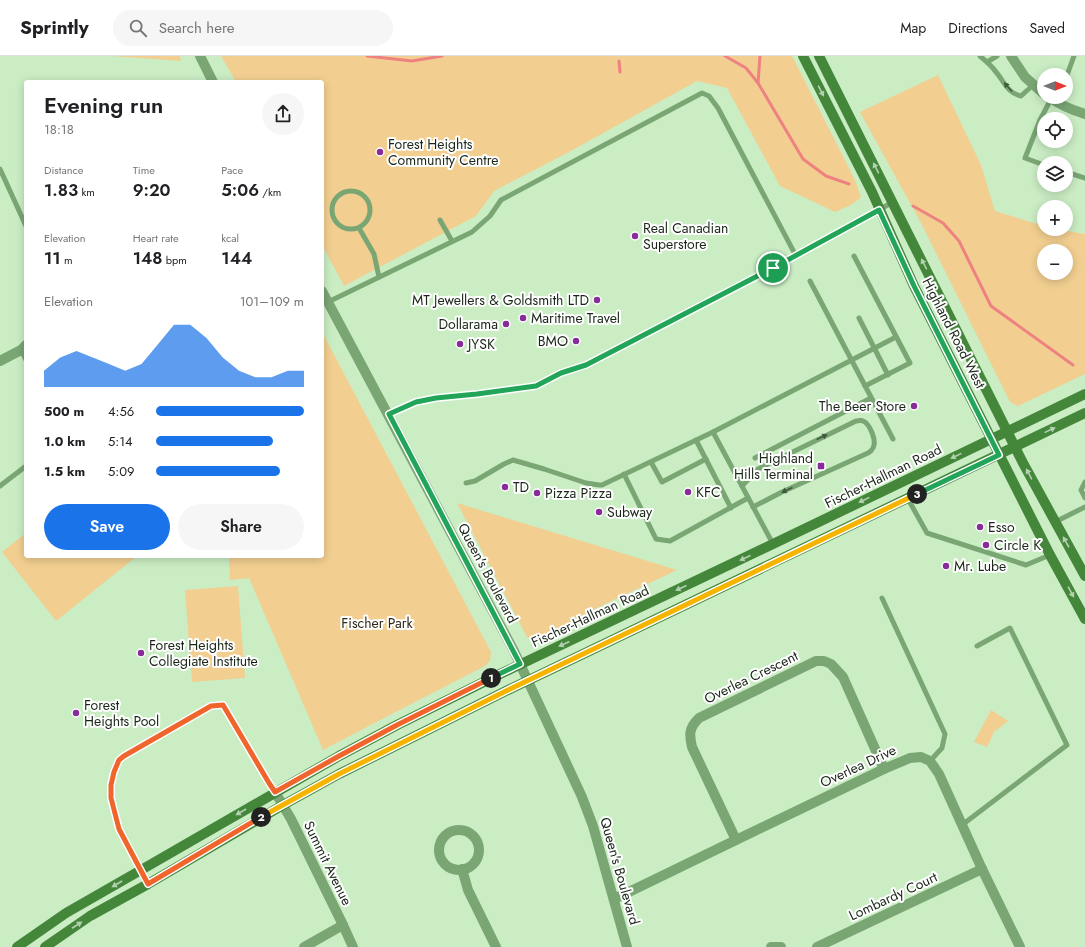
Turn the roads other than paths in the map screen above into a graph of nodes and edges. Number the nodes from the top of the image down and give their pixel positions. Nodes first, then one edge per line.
1 (200, 56) edge
2 (803, 56) edge
3 (819, 56) edge
4 (980, 56) edge
5 (997, 56) edge
6 (1011, 56) edge
7 (1074, 56) edge
8 (987, 62) junction
9 (1070, 68) edge
10 (212, 80) edge
11 (1033, 85) junction
12 (1037, 88) edge
13 (1049, 104) edge
14 (1062, 104) edge
15 (1085, 114) edge
16 (1037, 162) edge
17 (0, 169) edge
18 (1073, 174) edge
19 (1085, 178) edge
20 (893, 202) junction
21 (879, 210) junction
22 (440, 220) dead end
23 (24, 222) edge
24 (359, 228) junction
25 (452, 241) junction
26 (796, 256) junction
27 (854, 256) dead end
28 (379, 277) junction
29 (810, 281) dead end
30 (324, 295) edge
31 (328, 302) junction
32 (859, 318) dead end
33 (896, 337) junction
34 (24, 347) edge
35 (874, 348) junction
36 (851, 360) junction
37 (0, 361) edge
38 (888, 375) junction
39 (865, 386) junction
40 (1085, 394) edge
41 (871, 398) junction
42 (1085, 413) edge
43 (389, 414) junction
44 (1008, 431) junction
45 (713, 432) junction
46 (991, 439) junction
47 (696, 440) junction
48 (893, 440) dead end
49 (1015, 447) junction
50 (999, 455) junction
51 (706, 458) junction
52 (755, 458) dead end
53 (651, 462) junction
54 (24, 468) edge
55 (624, 474) junction
56 (1085, 482) edge
57 (466, 483) dead end
58 (0, 486) edge
59 (742, 486) junction
60 (1083, 490) edge
61 (748, 498) junction
62 (1085, 498) edge
63 (908, 499) junction
64 (753, 507) junction
65 (1085, 507) edge
66 (731, 508) junction
67 (1055, 522) junction
68 (773, 544) junction
69 (1050, 555) junction
70 (1085, 576) edge
71 (882, 598) dead end
72 (1085, 619) edge
73 (977, 646) dead end
74 (520, 664) junction
75 (528, 680) junction
76 (930, 762) junction
77 (884, 769) junction
78 (275, 792) junction
79 (283, 804) junction
80 (962, 825) junction
81 (736, 840) junction
82 (141, 870) junction
83 (462, 870) dead end
84 (982, 870) junction
85 (148, 884) junction
86 (614, 899) junction
87 (344, 925) junction
88 (17, 947) edge
89 (45, 947) edge
90 (304, 947) edge
91 (353, 947) edge
92 (496, 947) edge
93 (627, 947) edge
94 (771, 947) edge
95 (781, 947) edge
96 (817, 947) edge
97 (1020, 947) edge

1 - 10 street
2 -> 21 main road, Highland Road West
20 -> 3 main road, Highland Road West
4 - 8 lane
5 - 8 lane
6 - 11 street
7 - 9 lane
11 -> 8 lane
11 - 12 street
13 - 16 lane
14 - 15 street
17 - 23 lane
18 - 19 lane
20 - 21 lane
44 -> 20 main road, Highland Road West
21 - 26 lane
21 - 46 main road, Highland Road West
22 - 25 lane
24 - 24 lane
24 - 28 lane
25 - 26 lane
25 - 28 lane
26 - 43 lane
27 - 33 lane
28 - 31 lane
29 - 36 lane
30 - 31 street, Queen's Boulevard
31 - 43 street, Queen's Boulevard
32 - 35 lane
33 - 35 lane
33 - 38 lane
34 - 37 street
35 - 36 lane
35 - 38 lane
36 - 39 lane
36 - 45 lane
38 - 39 lane
39 - 41 lane
40 - 44 main road, Fischer-Hallman Road
41 - 48 lane
41 - 52 lane
49 -> 42 main road
43 - 74 street, Queen's Boulevard
44 - 46 main road, Fischer-Hallman Road
44 - 49 main road, Highland Road West
45 - 47 lane
45 - 59 lane
46 - 50 main road, Highland Road West
46 -> 68 main road, Fischer-Hallman Road
47 - 51 lane
47 - 53 lane
49 - 50 main road
67 -> 49 main road, Highland Road West
50 - 63 main road
50 - 69 main road, Highland Road West
51 - 53 lane
51 - 66 lane
53 - 55 lane
54 - 58 lane
55 - 57 lane
55 - 66 lane
56 - 60 lane
59 - 61 lane
59 -> 64 lane
60 - 62 lane
61 - 64 lane
61 - 66 lane
63 - 69 lane
63 - 75 main road
64 - 68 lane
65 - 67 lane
70 -> 67 main road, Highland Road West
68 -> 74 main road, Fischer-Hallman Road
69 -> 72 main road, Highland Road West
71 - 76 lane
73 - 80 lane
74 - 75 street, Queen's Boulevard
74 - 78 main road, Fischer-Hallman Road
75 - 79 main road
75 - 86 street, Queen's Boulevard
76 - 77 street, Overlea Drive
76 - 80 street
77 - 81 street, Overlea Drive
77 - 81 street, Overlea Crescent
78 - 79 street, Summit Avenue
78 -> 82 main road, Fischer-Hallman Road
78 - 82 lane
79 - 85 main road
79 - 87 street, Summit Avenue
80 - 84 street
81 - 86 street, Overlea Drive
82 - 85 lane
82 -> 88 main road, Fischer-Hallman Road
83 - 92 street
84 - 96 street, Lombardy Court
84 - 97 street
89 -> 85 main road
86 - 93 street, Queen's Boulevard
87 - 90 street
87 - 91 street, Summit Avenue
94 - 95 street

